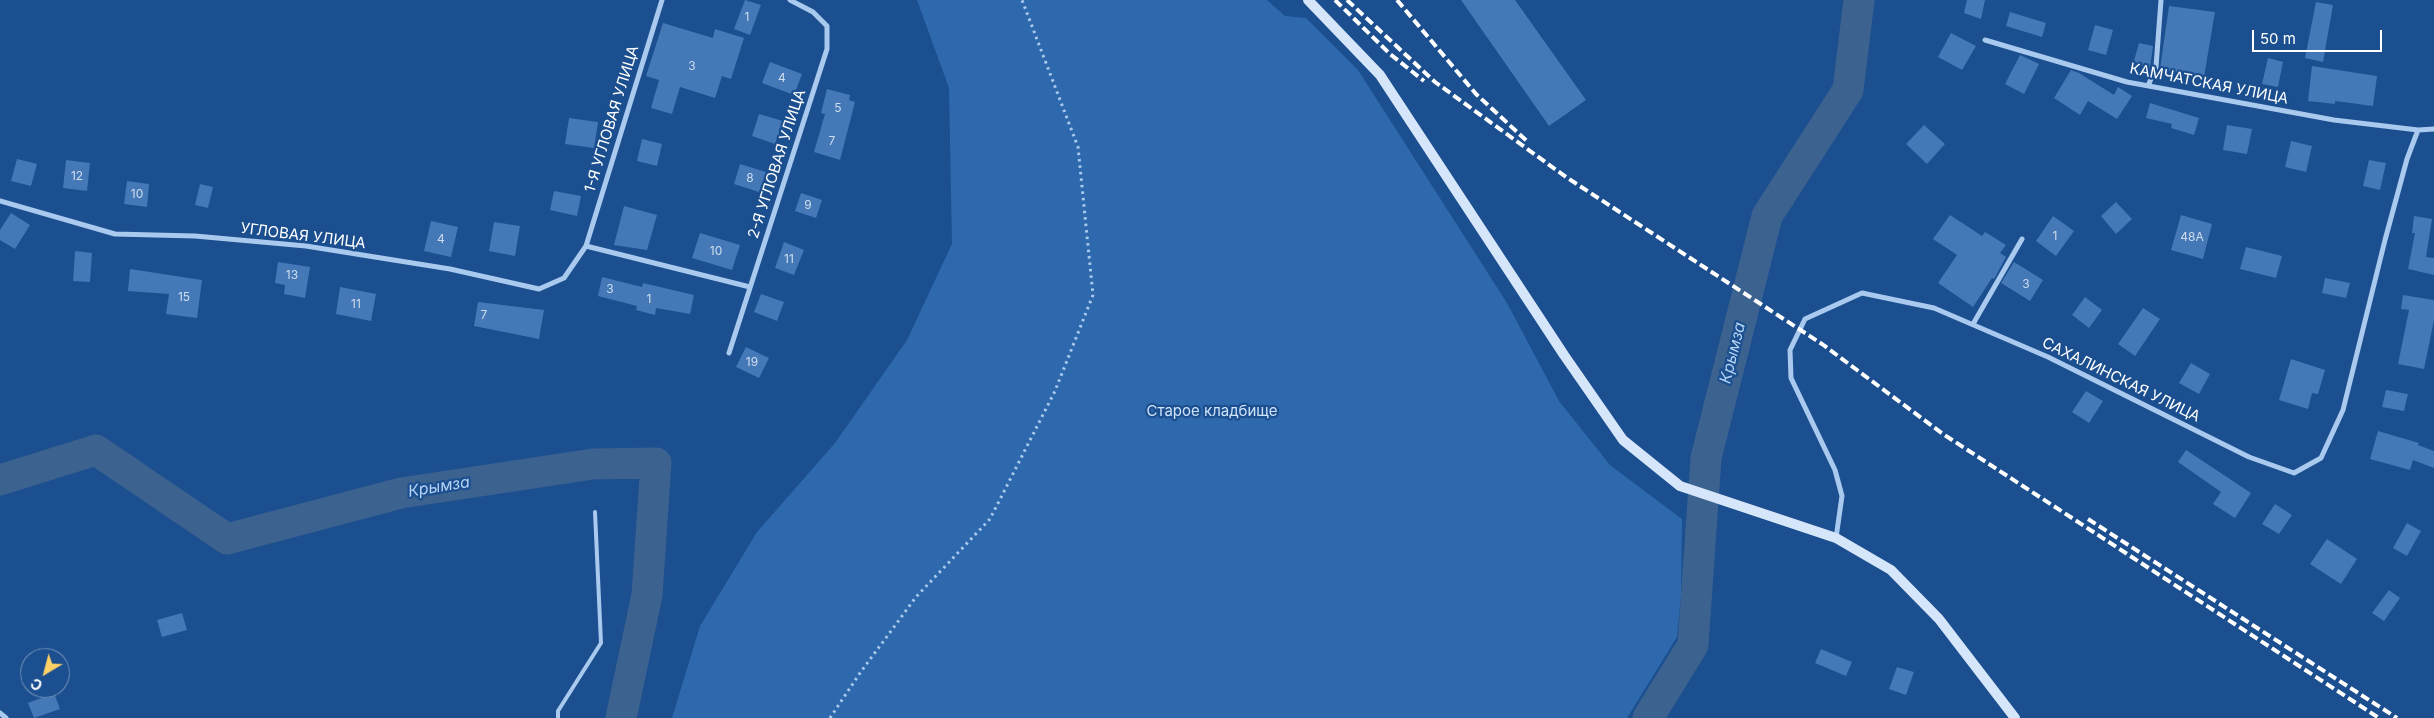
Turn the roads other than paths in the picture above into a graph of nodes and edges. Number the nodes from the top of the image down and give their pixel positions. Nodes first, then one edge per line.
1 (662, 0) edge
2 (790, 0) edge
3 (1308, 0) edge
4 (2161, 0) edge
5 (1985, 40) dead end
6 (2148, 86) junction
7 (2434, 129) edge
8 (2418, 130) junction
9 (0, 200) edge
10 (2022, 239) dead end
11 (586, 246) junction
12 (750, 287) junction
13 (1973, 324) junction
14 (730, 353) dead end
15 (595, 512) dead end
16 (1836, 538) junction
17 (0, 713) edge
18 (6, 718) edge
19 (558, 718) edge
20 (2015, 718) edge

1 - 11 street, 1-Я УГЛОВАЯ УЛИЦА
2 - 12 street, 2-Я УГЛОВАЯ УЛИЦА
3 - 16 street
4 - 6 street
5 - 6 street, КАМЧАТСКАЯ УЛИЦА
6 - 8 street, КАМЧАТСКАЯ УЛИЦА
7 - 8 street, КАМЧАТСКАЯ УЛИЦА
8 - 13 street, САХАЛИНСКАЯ УЛИЦА
9 - 11 street, УГЛОВАЯ УЛИЦА
10 - 13 street
11 - 12 street
12 - 14 street, 2-Я УГЛОВАЯ УЛИЦА
13 - 16 street, САХАЛИНСКАЯ УЛИЦА
15 - 19 lane
16 - 20 street
17 - 18 street

